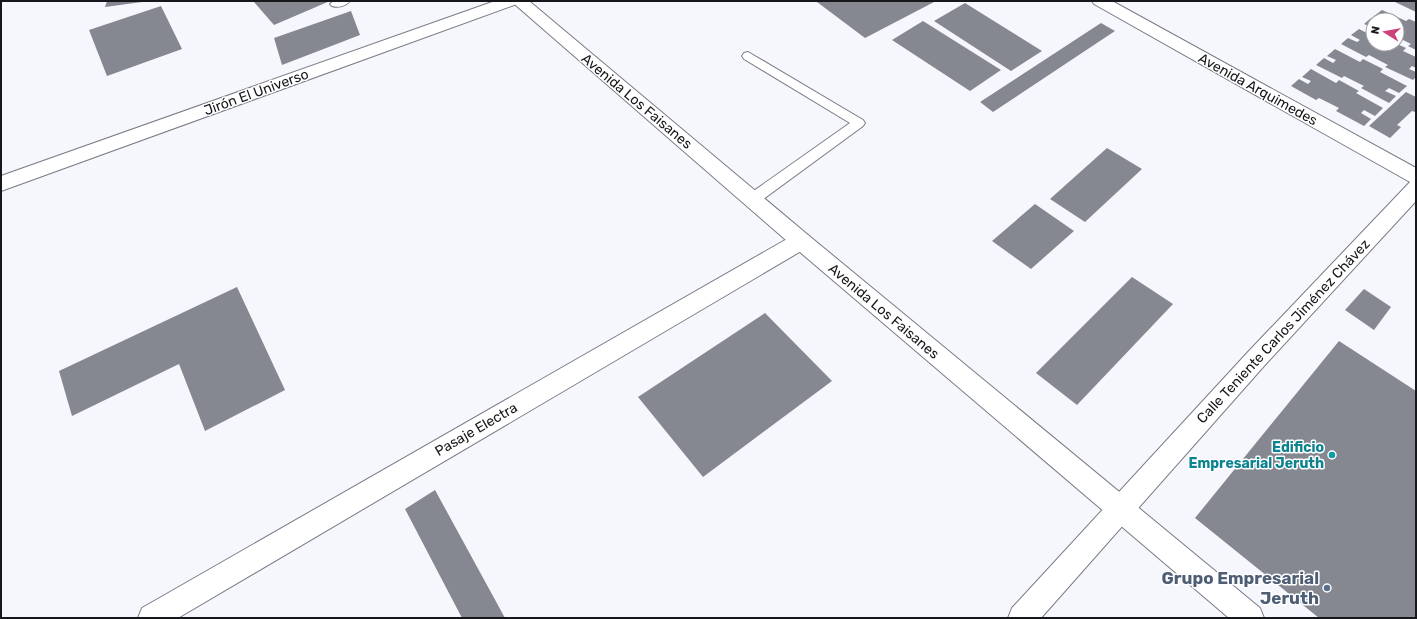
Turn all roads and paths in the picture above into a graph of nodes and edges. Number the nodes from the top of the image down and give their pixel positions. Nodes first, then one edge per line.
1 (511, 1) edge
2 (519, 1) edge
3 (1100, 1) edge
4 (748, 56) dead end
5 (1416, 177) edge
6 (1, 184) edge
7 (1416, 188) edge
8 (753, 199) junction
9 (801, 241) junction
10 (1120, 511) junction
11 (152, 618) edge
12 (1022, 618) edge
13 (1250, 618) edge

1 - 6 street, Jirón El Universo
2 - 8 street, Avenida Los Faisanes
3 - 5 street, Avenida Arquimedes
4 - 8 lane
7 - 10 street, Calle Teniente Carlos Jiménez Chávez
8 - 9 street, Avenida Los Faisanes
9 - 10 street, Avenida Los Faisanes
9 - 11 street, Pasaje Electra
10 - 12 street, Calle Teniente Carlos Jiménez Chávez
10 - 13 street, Avenida Los Faisanes

